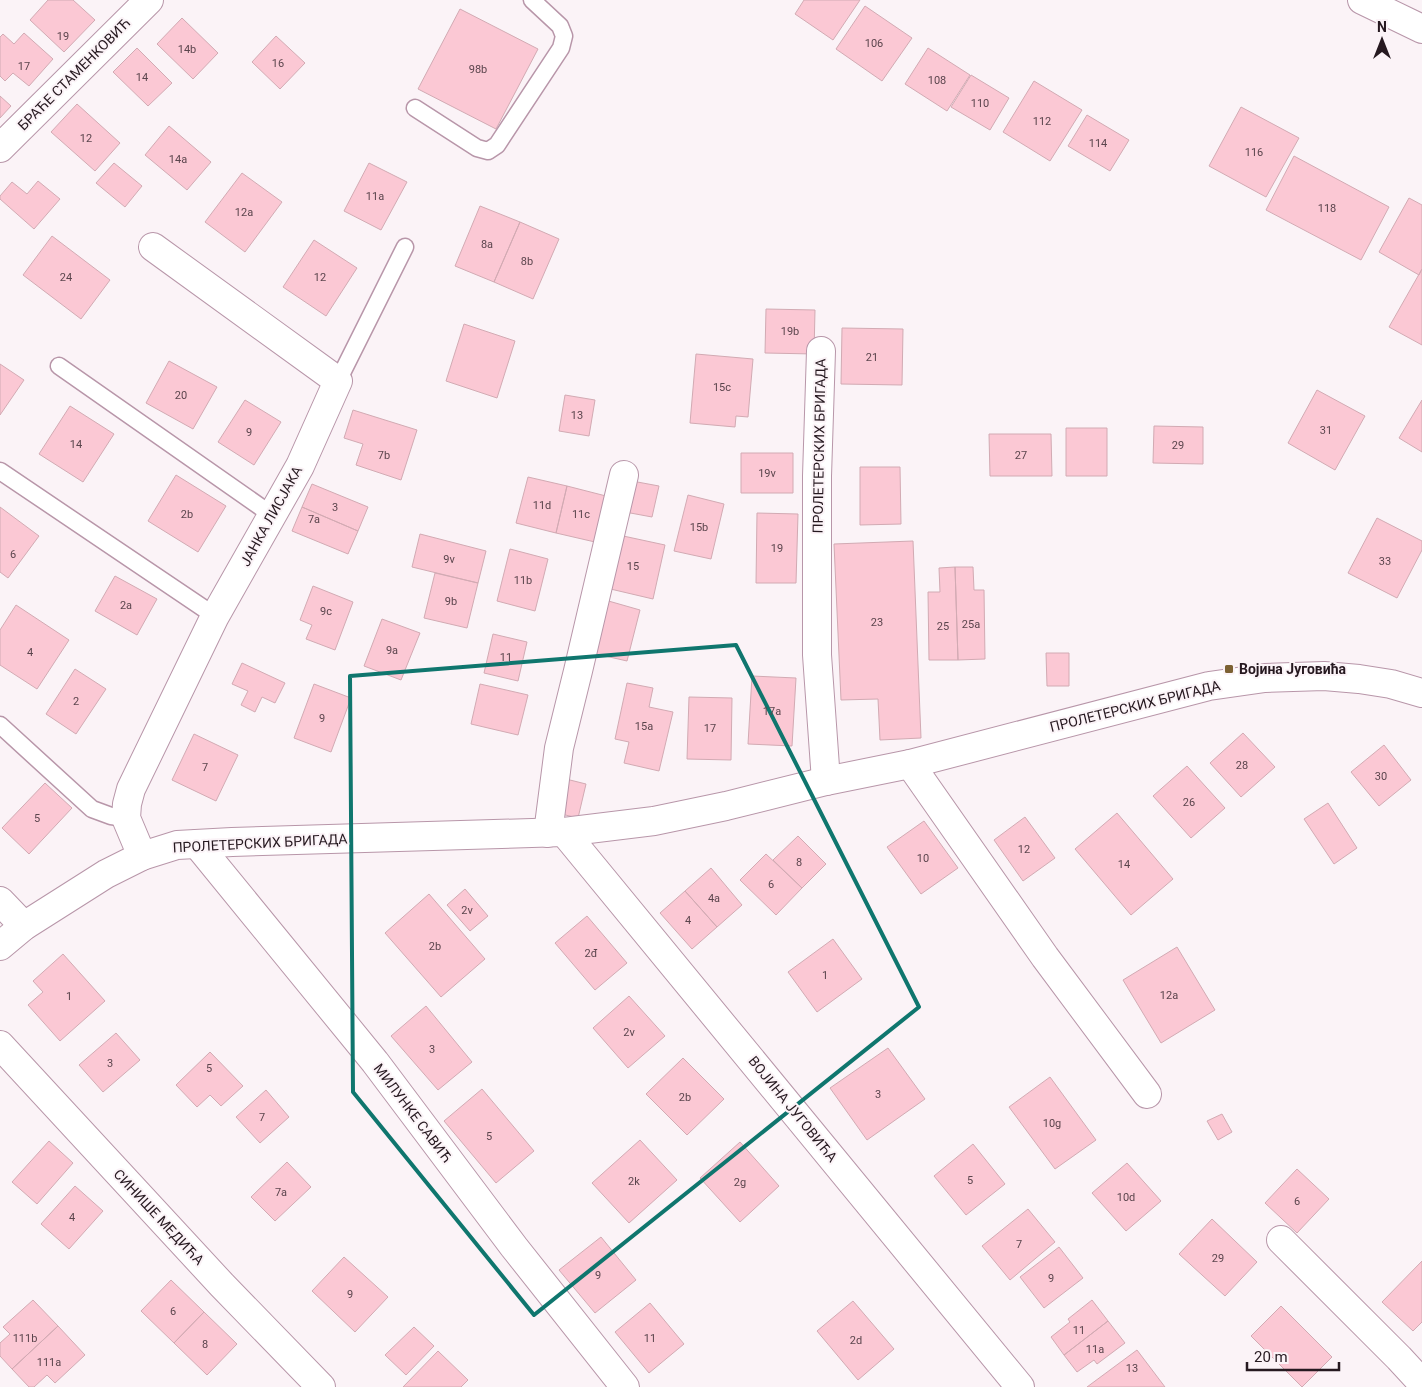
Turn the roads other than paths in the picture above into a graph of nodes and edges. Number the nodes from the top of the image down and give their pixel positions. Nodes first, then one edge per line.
1 (149, 0) edge
2 (532, 0) edge
3 (1362, 0) edge
4 (1422, 29) edge
5 (415, 108) dead end
6 (0, 148) edge
7 (153, 247) dead end
8 (405, 248) dead end
9 (821, 350) dead end
10 (59, 366) dead end
11 (338, 381) junction
12 (0, 471) edge
13 (624, 475) dead end
14 (272, 515) junction
15 (215, 616) junction
16 (1422, 693) edge
17 (0, 725) edge
18 (910, 764) junction
19 (826, 781) junction
20 (126, 818) junction
21 (556, 832) junction
22 (196, 844) junction
23 (142, 856) junction
24 (0, 901) edge
25 (24, 926) junction
26 (0, 946) edge
27 (0, 1045) edge
28 (1147, 1094) dead end
29 (1281, 1240) dead end
30 (1422, 1383) edge
31 (321, 1387) edge
32 (625, 1387) edge
33 (1020, 1387) edge

1 - 6 street, БРАЋЕ СТАМЕНКОВИЋ
2 - 5 lane
3 - 4 street
7 - 11 street
8 - 11 lane
9 - 19 street, ПРОЛЕТЕРСКИХ БРИГАДА
10 - 14 lane
11 - 14 street, ЈАНКА ЛИСЈАКА
12 - 15 lane
13 - 21 street
14 - 15 street, ЈАНКА ЛИСЈАКА
15 - 20 street, ЈАНКА ЛИСЈАКА
16 - 18 street, ПРОЛЕТЕРСКИХ БРИГАДА
17 - 20 lane
18 - 19 street, ПРОЛЕТЕРСКИХ БРИГАДА
18 - 28 street
19 - 21 street, ПРОЛЕТЕРСКИХ БРИГАДА
20 - 23 street
21 - 22 street, ПРОЛЕТЕРСКИХ БРИГАДА
21 - 33 street, ВОЈИНА ЈУГОВИЋА
22 - 23 street, ПРОЛЕТЕРСКИХ БРИГАДА
22 - 32 street, МИЛУНКЕ САВИЋ
23 - 25 street, ПРОЛЕТЕРСКИХ БРИГАДА
24 - 25 street
25 - 26 street, ПРОЛЕТЕРСКИХ БРИГАДА
27 - 31 street, СИНИШЕ МЕДИЋА
29 - 30 street

